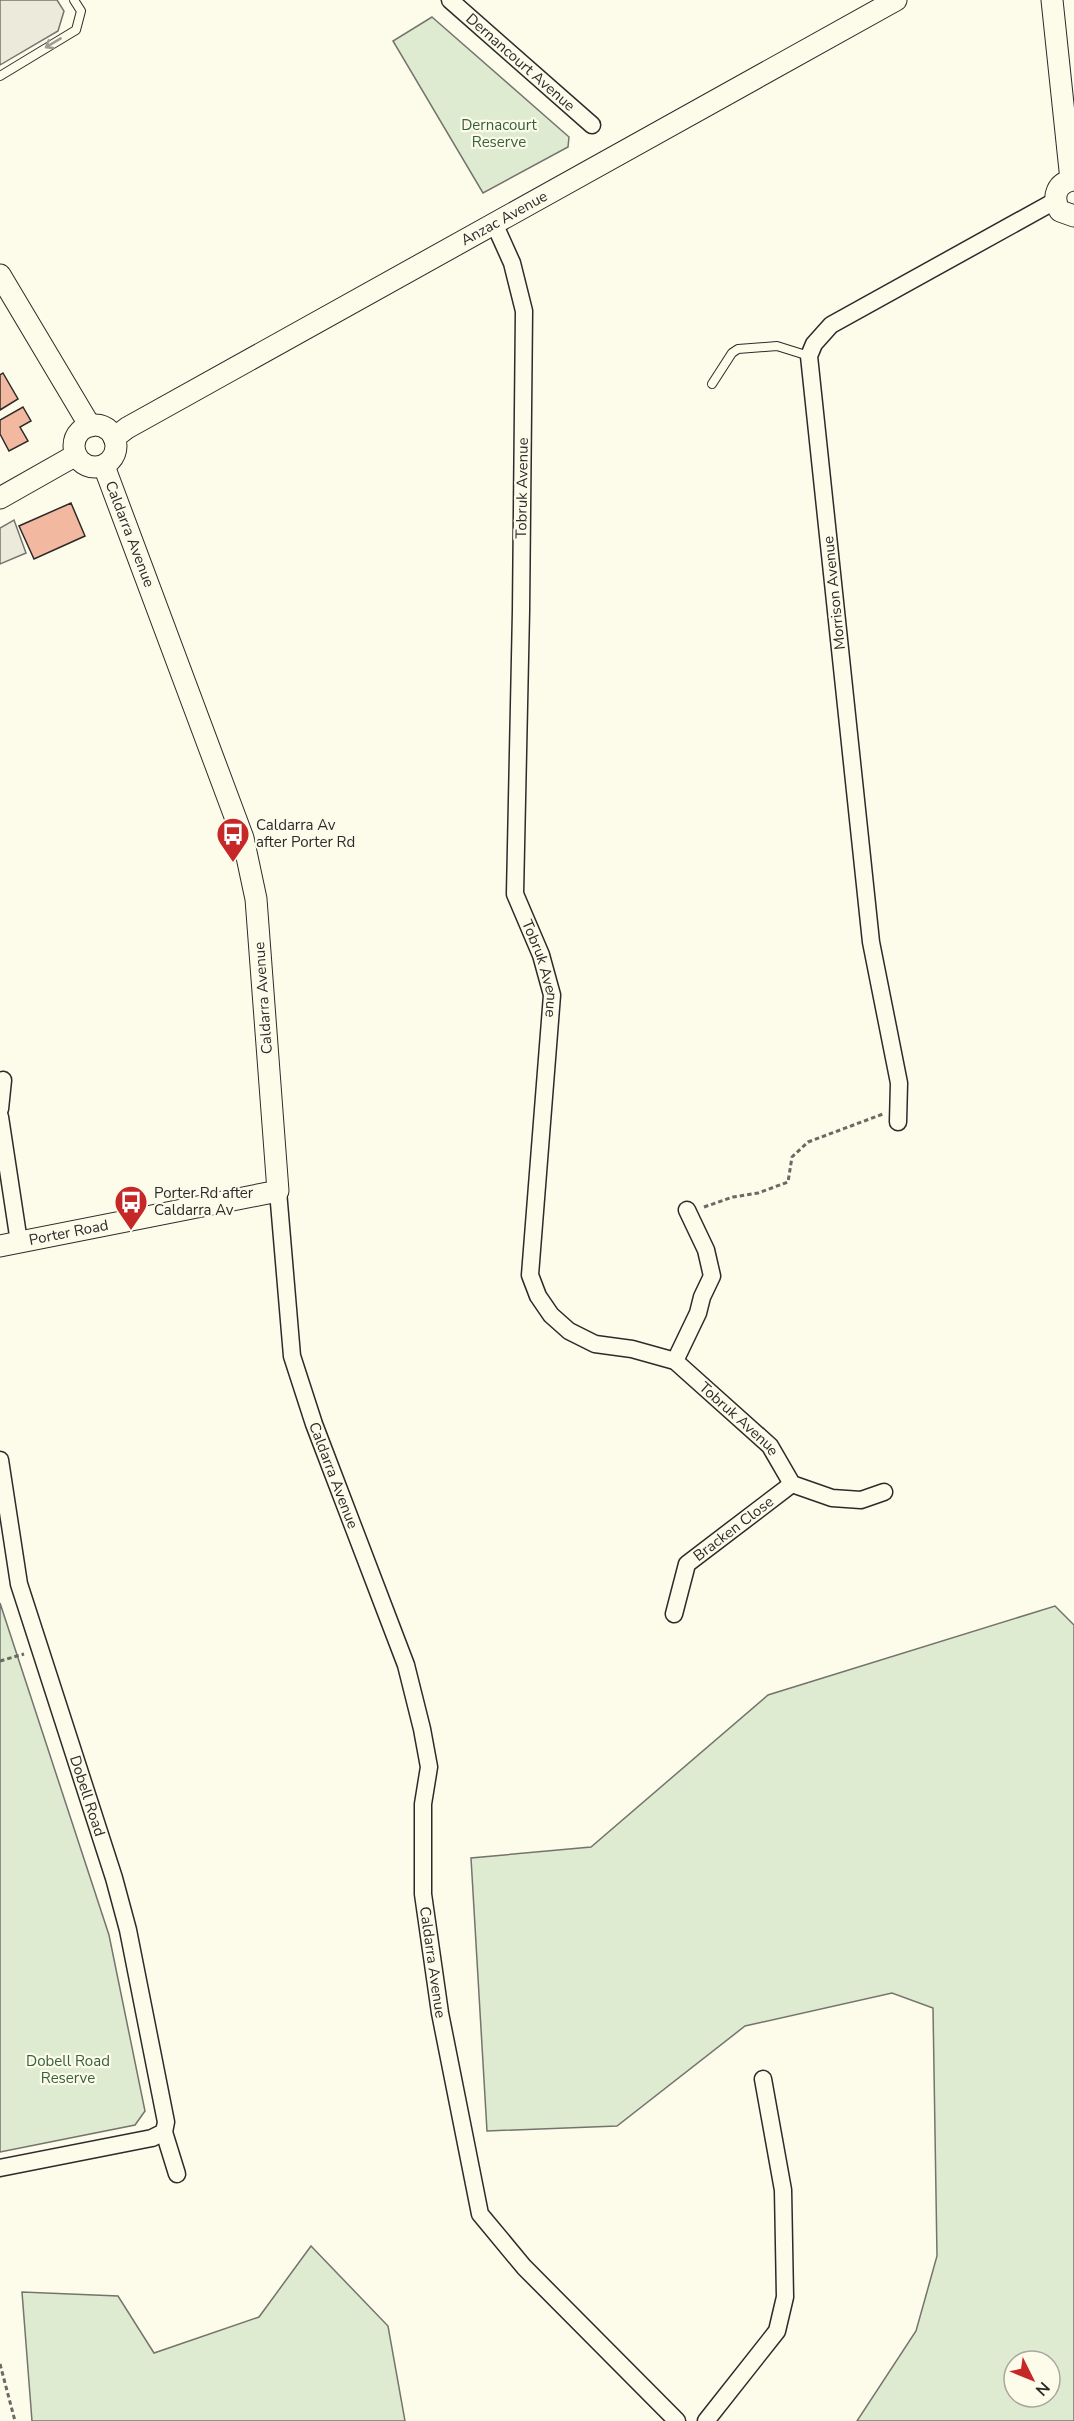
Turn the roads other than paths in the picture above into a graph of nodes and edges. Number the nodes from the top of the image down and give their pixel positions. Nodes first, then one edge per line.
1 (74, 0) edge
2 (450, 0) edge
3 (896, 0) edge
4 (1052, 0) edge
5 (0, 76) edge
6 (592, 125) dead end
7 (1073, 180) edge
8 (1055, 201) junction
9 (1074, 216) edge
10 (494, 223) junction
11 (0, 275) edge
12 (809, 356) junction
13 (712, 384) dead end
14 (90, 426) junction
15 (114, 438) junction
16 (76, 455) junction
17 (104, 466) junction
18 (0, 498) edge
19 (3, 1080) dead end
20 (0, 1109) edge
21 (0, 1116) edge
22 (898, 1122) road end
23 (278, 1191) junction
24 (687, 1210) road end
25 (9, 1244) edge
26 (675, 1361) junction
27 (0, 1466) edge
28 (792, 1484) junction
29 (884, 1492) dead end
30 (674, 1614) dead end
31 (763, 2079) dead end
32 (164, 2132) junction
33 (0, 2168) edge
34 (177, 2174) dead end
35 (677, 2421) edge
36 (706, 2421) edge

1 -> 5 lane
2 - 6 street, Dernancourt Avenue
3 - 10 street, Anzac Avenue
4 - 7 street
7 - 8 street
8 - 9 street
8 - 12 street
10 - 15 street, Anzac Avenue
10 - 26 street, Tobruk Avenue
11 - 14 street
12 - 13 lane
12 - 22 street, Morrison Avenue
14 - 15 street
14 - 16 street
15 - 17 street
16 - 17 street
16 - 18 street
17 - 23 street, Caldarra Avenue
19 - 20 street
21 - 25 street
23 - 25 street, Porter Road
23 - 35 street, Caldarra Avenue
24 - 26 street
26 - 28 street, Tobruk Avenue
27 - 32 street, Dobell Road
28 - 29 street
28 - 30 street, Bracken Close
31 - 36 street
32 - 33 street
32 - 34 street, Dobell Road

